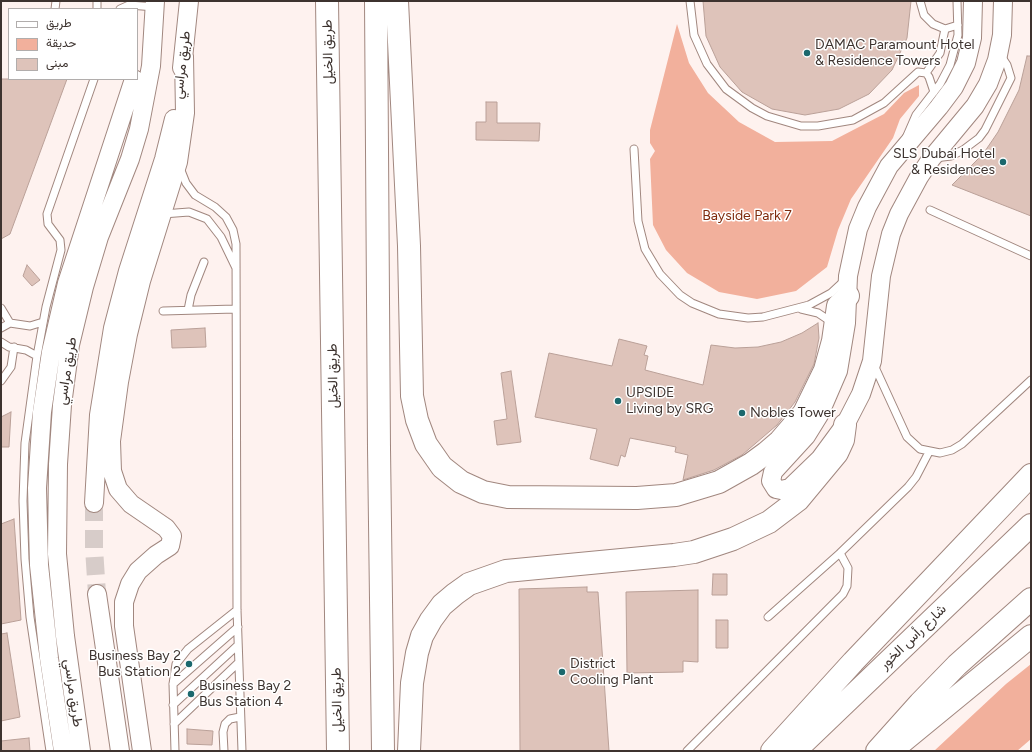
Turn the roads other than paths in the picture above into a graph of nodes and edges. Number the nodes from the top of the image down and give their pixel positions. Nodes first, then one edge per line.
1 (189, 1) edge
2 (327, 1) edge
3 (376, 1) edge
4 (397, 1) edge
5 (690, 1) edge
6 (920, 1) edge
7 (957, 1) edge
8 (973, 1) edge
9 (1003, 1) edge
10 (155, 4) edge
11 (123, 8) edge
12 (958, 24) junction
13 (945, 29) junction
14 (154, 34) junction
15 (184, 56) junction
16 (138, 70) edge
17 (926, 73) junction
18 (94, 80) edge
19 (134, 80) edge
20 (934, 92) junction
21 (905, 146) junction
22 (634, 149) dead end
23 (178, 162) junction
24 (930, 210) dead end
25 (163, 214) junction
26 (1031, 256) edge
27 (204, 262) dead end
28 (236, 270) junction
29 (60, 281) junction
30 (848, 286) junction
31 (1, 308) edge
32 (235, 309) junction
33 (797, 309) junction
34 (188, 310) junction
35 (163, 311) dead end
36 (43, 322) junction
37 (10, 323) junction
38 (835, 326) junction
39 (1, 328) edge
40 (1, 342) edge
41 (14, 347) junction
42 (37, 356) junction
43 (872, 361) junction
44 (1031, 380) edge
45 (1, 381) edge
46 (845, 425) junction
47 (929, 452) junction
48 (1031, 475) edge
49 (94, 503) tunnel mouth
50 (1031, 525) edge
51 (840, 553) junction
52 (97, 594) tunnel mouth
53 (1031, 599) edge
54 (237, 610) junction
55 (37, 616) junction
56 (768, 617) dead end
57 (238, 627) junction
58 (1031, 636) edge
59 (34, 641) junction
60 (238, 645) junction
61 (49, 658) junction
62 (238, 663) junction
63 (173, 684) junction
64 (173, 705) junction
65 (240, 716) junction
66 (174, 724) junction
67 (50, 751) edge
68 (63, 751) edge
69 (81, 751) edge
70 (120, 751) edge
71 (142, 751) edge
72 (175, 751) edge
73 (224, 751) edge
74 (242, 751) edge
75 (338, 751) edge
76 (384, 751) edge
77 (409, 751) edge
78 (687, 751) edge
79 (772, 751) edge
80 (795, 751) edge
81 (877, 751) edge
82 (892, 751) edge

1 - 15 street, طريق مراسي
2 - 75 highway, طريق الخيل
3 - 76 highway
4 - 38 highway
5 - 17 lane
6 - 13 lane
7 - 12 lane
8 - 21 street
9 - 43 street
10 - 11 lane
10 - 14 street, طريق مراسي
12 - 13 lane
12 - 20 lane
13 - 17 lane
14 - 16 street
14 - 69 street, طريق مراسي
15 - 23 street
15 - 49 street, طريق مراسي
17 - 20 lane
18 - 29 lane
19 - 29 street
20 - 21 lane
21 - 30 street
22 - 33 lane
23 - 25 street
23 - 28 lane
24 - 26 lane
25 - 28 lane
25 - 71 street
27 - 34 lane
28 - 32 lane
29 - 36 lane
29 - 55 street
30 - 33 lane
30 - 38 highway
30 - 46 street
31 - 37 lane
32 - 34 lane
32 - 54 lane
33 - 38 lane
34 - 35 lane
36 - 37 lane
36 - 42 lane
37 - 39 lane
40 - 41 lane
41 - 42 lane
41 - 45 lane
42 - 55 lane
43 - 46 street
43 - 47 lane
44 - 47 lane
46 - 77 highway
47 - 51 lane
48 - 79 highway
50 - 80 highway, شارع رأس الخور
51 - 56 lane
51 - 78 lane
52 - 70 street
53 - 81 highway
54 - 57 lane
54 - 63 lane
55 - 59 lane
55 - 61 street
57 - 60 lane
57 - 63 lane
58 - 82 highway
59 - 61 street
59 - 67 lane
60 - 62 lane
60 - 64 lane
61 - 68 street
62 - 65 lane
62 - 66 lane
63 - 64 lane
64 - 66 lane
65 - 73 lane
65 - 74 lane
66 - 72 lane

